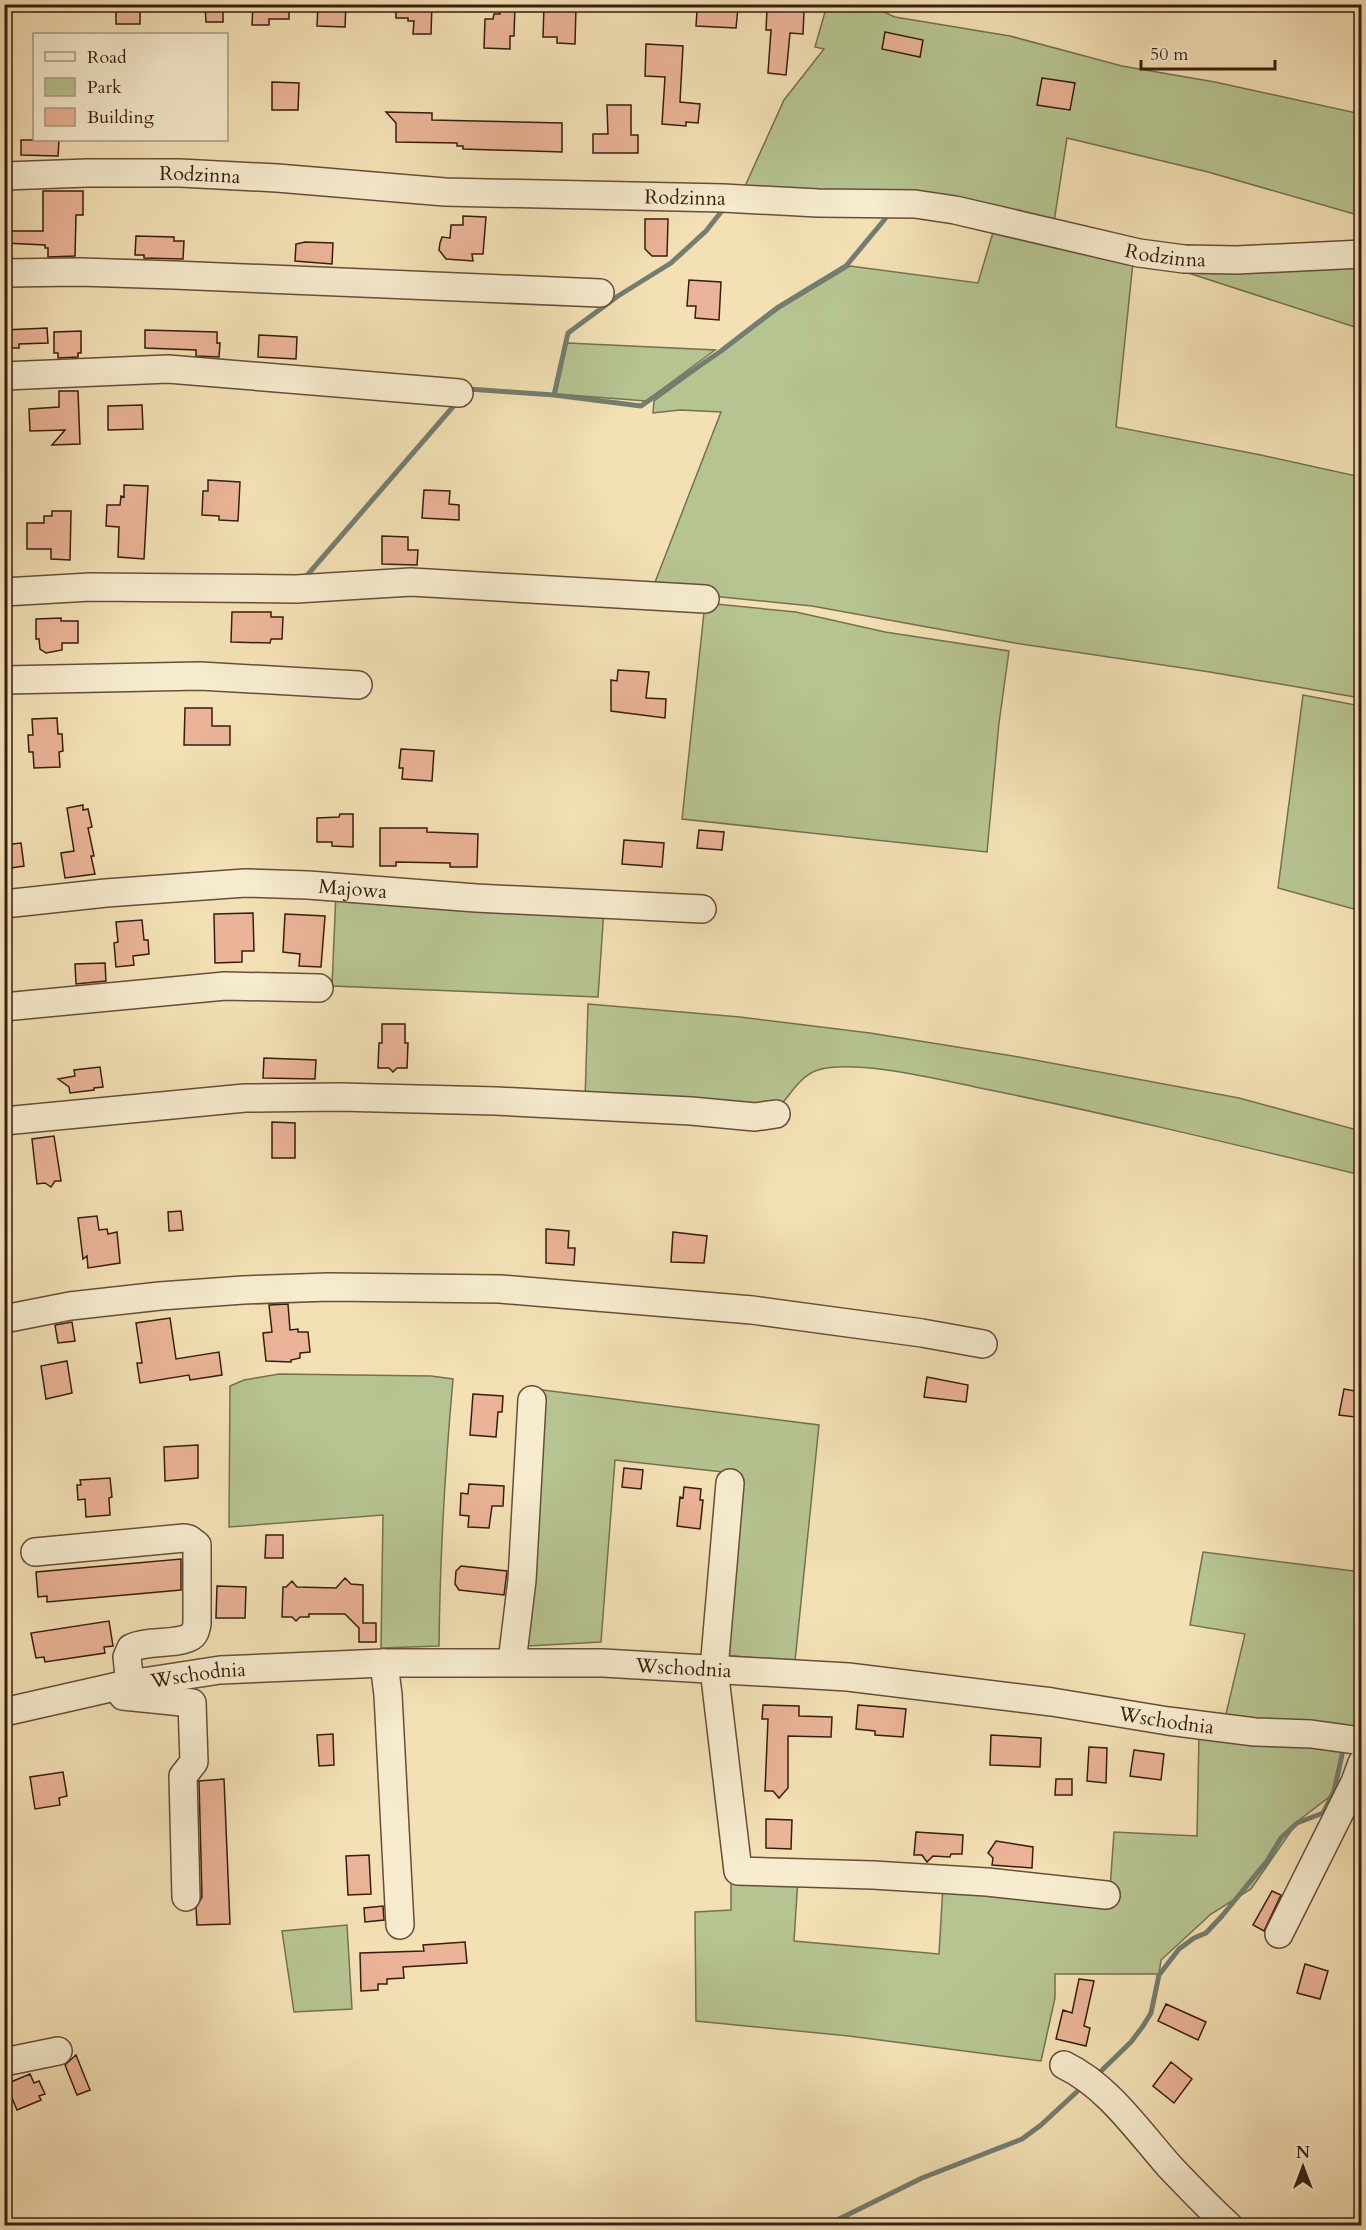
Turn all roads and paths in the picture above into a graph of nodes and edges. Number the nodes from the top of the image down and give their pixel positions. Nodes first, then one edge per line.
1 (4, 176) edge
2 (1362, 254) edge
3 (4, 273) edge
4 (600, 293) dead end
5 (4, 376) edge
6 (459, 393) dead end
7 (4, 592) edge
8 (705, 599) dead end
9 (4, 680) edge
10 (358, 685) dead end
11 (4, 904) edge
12 (702, 909) dead end
13 (319, 988) dead end
14 (4, 1007) edge
15 (776, 1113) dead end
16 (4, 1121) edge
17 (4, 1319) edge
18 (983, 1344) dead end
19 (532, 1400) dead end
20 (730, 1483) dead end
21 (35, 1552) dead end
22 (512, 1662) junction
23 (384, 1663) junction
24 (714, 1669) junction
25 (130, 1684) junction
26 (74, 1696) junction
27 (4, 1712) edge
28 (1362, 1741) edge
29 (1362, 1763) edge
30 (1106, 1895) dead end
31 (186, 1897) dead end
32 (400, 1925) dead end
33 (1279, 1934) dead end
34 (58, 2051) dead end
35 (4, 2062) edge
36 (1064, 2066) dead end
37 (1229, 2226) edge

1 - 2 street, Rodzinna
3 - 4 street
5 - 6 street
7 - 8 street
9 - 10 street
11 - 12 street, Majowa
13 - 14 street
15 - 16 street
17 - 18 street
19 - 22 street
20 - 24 street
21 - 25 street
22 - 23 street, Wschodnia
22 - 24 street, Wschodnia
23 - 25 street, Wschodnia
23 - 32 street
24 - 28 street, Wschodnia
24 - 30 street
25 - 26 street, Wschodnia
26 - 27 street, Wschodnia
26 - 31 street
29 - 33 street
34 - 35 street
36 - 37 street

